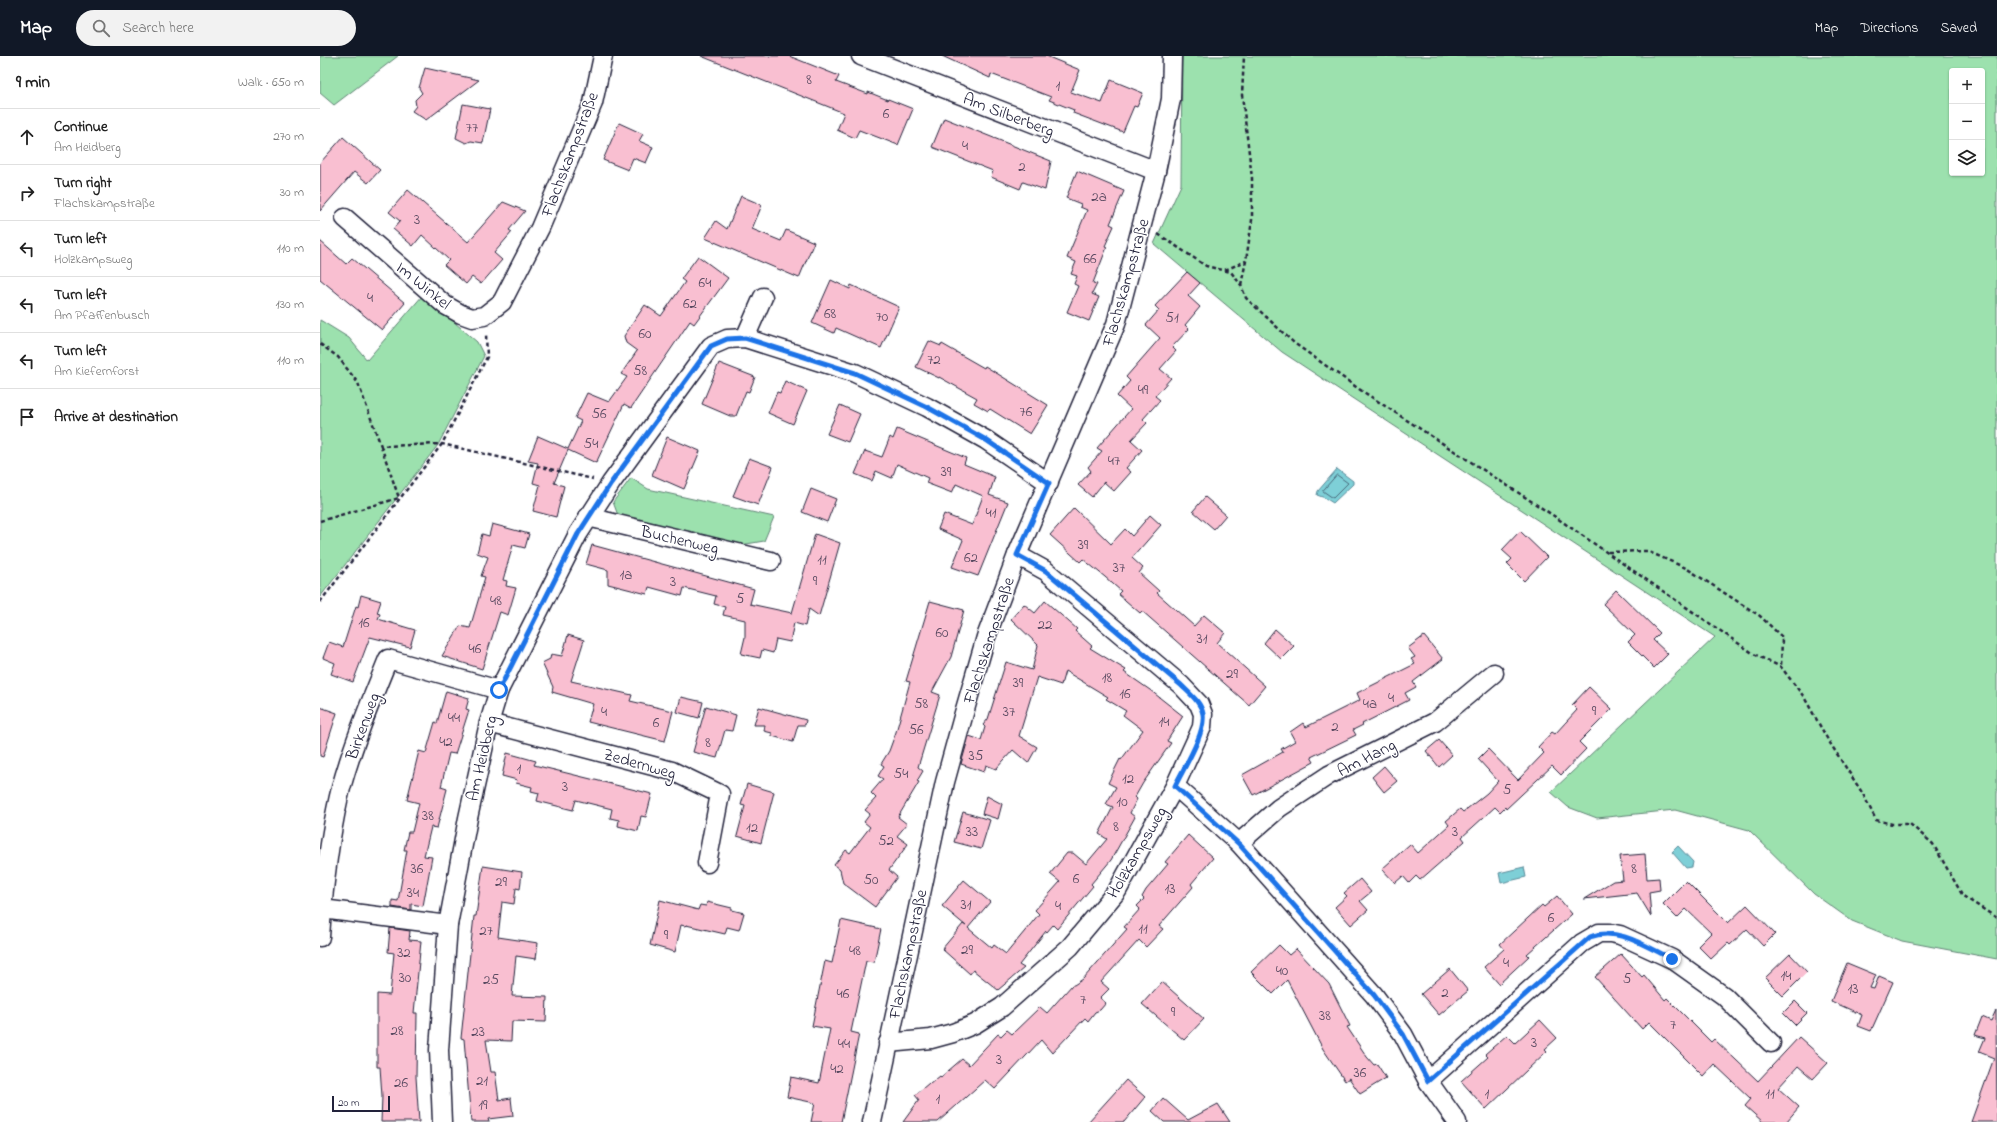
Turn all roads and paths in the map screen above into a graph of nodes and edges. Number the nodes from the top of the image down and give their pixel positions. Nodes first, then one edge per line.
1 (603, 56) edge
2 (861, 56) edge
3 (1172, 56) edge
4 (1244, 56) edge
5 (1156, 171) junction
6 (345, 218) dead end
7 (1142, 224) junction
8 (1246, 261) junction
9 (1224, 270) junction
10 (1240, 285) junction
11 (763, 297) dead end
12 (484, 316) junction
13 (745, 338) junction
14 (320, 344) edge
15 (442, 444) junction
16 (381, 446) junction
17 (611, 483) junction
18 (1049, 483) junction
19 (399, 498) junction
20 (588, 517) junction
21 (320, 521) edge
22 (1608, 552) junction
23 (1017, 555) junction
24 (771, 561) dead end
25 (320, 602) edge
26 (1781, 667) junction
27 (1494, 673) dead end
28 (499, 690) junction
29 (489, 723) junction
30 (1175, 786) junction
31 (1239, 844) junction
32 (707, 862) dead end
33 (322, 909) junction
34 (1997, 918) edge
35 (448, 926) junction
36 (320, 937) edge
37 (888, 1043) junction
38 (1771, 1043) dead end
39 (1428, 1081) junction
40 (442, 1122) edge
41 (872, 1122) edge
42 (1457, 1122) edge

1 - 12 street, Flachskampstraße
2 - 5 street, Am Silberberg
3 - 5 street, Flachskampstraße
4 - 8 path
5 - 7 street, Flachskampstraße
6 - 12 street, Im Winkel
7 - 9 path
7 - 18 street, Flachskampstraße
8 - 9 path
8 - 10 path
9 - 10 path
10 - 22 path
11 - 13 street
12 - 15 path
13 - 17 street, Am Heidberg
13 - 18 street, Am Heidberg
14 - 16 path
15 - 16 path
15 - 17 path
15 - 19 path
16 - 19 path
17 - 20 street, Am Heidberg
18 - 23 street, Flachskampstraße
19 - 21 path
19 - 25 path
20 - 24 street, Buchenweg
20 - 28 street, Am Heidberg
22 - 26 path
22 - 26 path
23 - 30 street, Holzkampsweg
23 - 37 street, Flachskampstraße
26 - 34 path
27 - 31 street, Am Hang
28 - 29 street, Am Heidberg
28 - 33 street, Birkenweg
29 - 32 street, Zedernweg
29 - 35 street, Am Heidberg
30 - 31 street
30 - 37 street, Holzkampsweg
31 - 39 street
33 - 35 street
33 - 36 street, Birkenweg
35 - 40 street, Am Heidberg
37 - 41 street, Flachskampstraße
38 - 39 street
39 - 42 street

